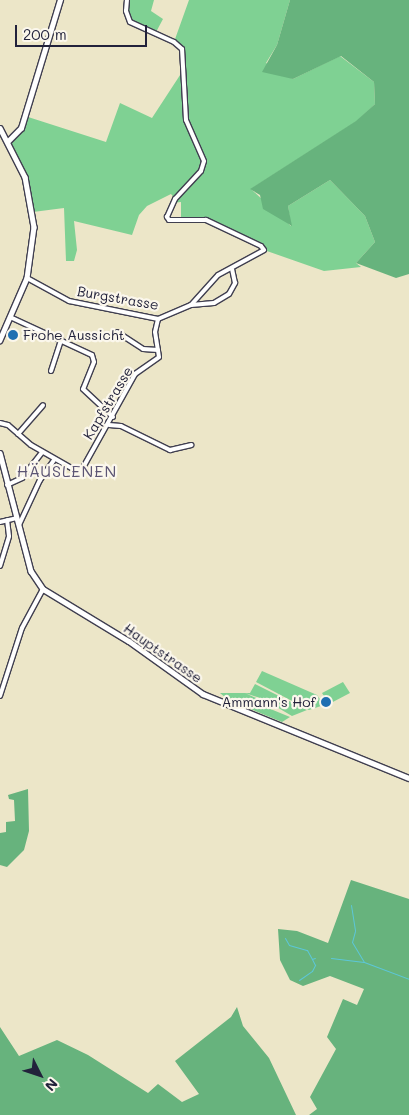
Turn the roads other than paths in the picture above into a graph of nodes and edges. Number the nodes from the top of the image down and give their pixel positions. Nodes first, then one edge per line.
1 (60, 0) edge
2 (126, 0) edge
3 (0, 128) edge
4 (8, 141) junction
5 (232, 269) junction
6 (27, 278) junction
7 (191, 304) junction
8 (10, 317) junction
9 (158, 319) junction
10 (117, 332) dead end
11 (0, 340) edge
12 (61, 340) junction
13 (158, 350) junction
14 (51, 371) dead end
15 (44, 405) dead end
16 (114, 416) junction
17 (0, 422) edge
18 (109, 426) junction
19 (18, 434) junction
20 (191, 445) dead end
21 (42, 452) junction
22 (0, 453) edge
23 (54, 460) junction
24 (8, 485) junction
25 (17, 518) junction
26 (7, 520) junction
27 (0, 522) edge
28 (19, 525) junction
29 (0, 566) edge
30 (43, 589) junction
31 (0, 696) edge
32 (409, 778) edge

1 - 4 street
2 - 5 street, Burgstrasse
3 - 4 street
4 - 6 street
5 - 7 street, Burgstrasse
5 - 7 street
6 - 8 street
6 - 9 street, Burgstrasse
7 - 9 street, Burgstrasse
8 - 11 street
8 - 12 street
9 - 13 street
10 - 13 street
12 - 14 street
12 - 16 street
13 - 16 street, Kapfstrasse
15 - 19 street
16 - 18 street, Kapfstrasse
17 - 19 street
18 - 20 street
18 - 23 street, Kapfstrasse
19 - 21 street
21 - 23 street
21 - 24 street
22 - 24 street, Hauptstrasse
23 - 28 street
24 - 25 street, Hauptstrasse
25 - 26 street
25 - 28 street, Hauptstrasse
26 - 27 street
26 - 29 street
28 - 30 street, Hauptstrasse
30 - 31 street
30 - 32 street, Hauptstrasse

